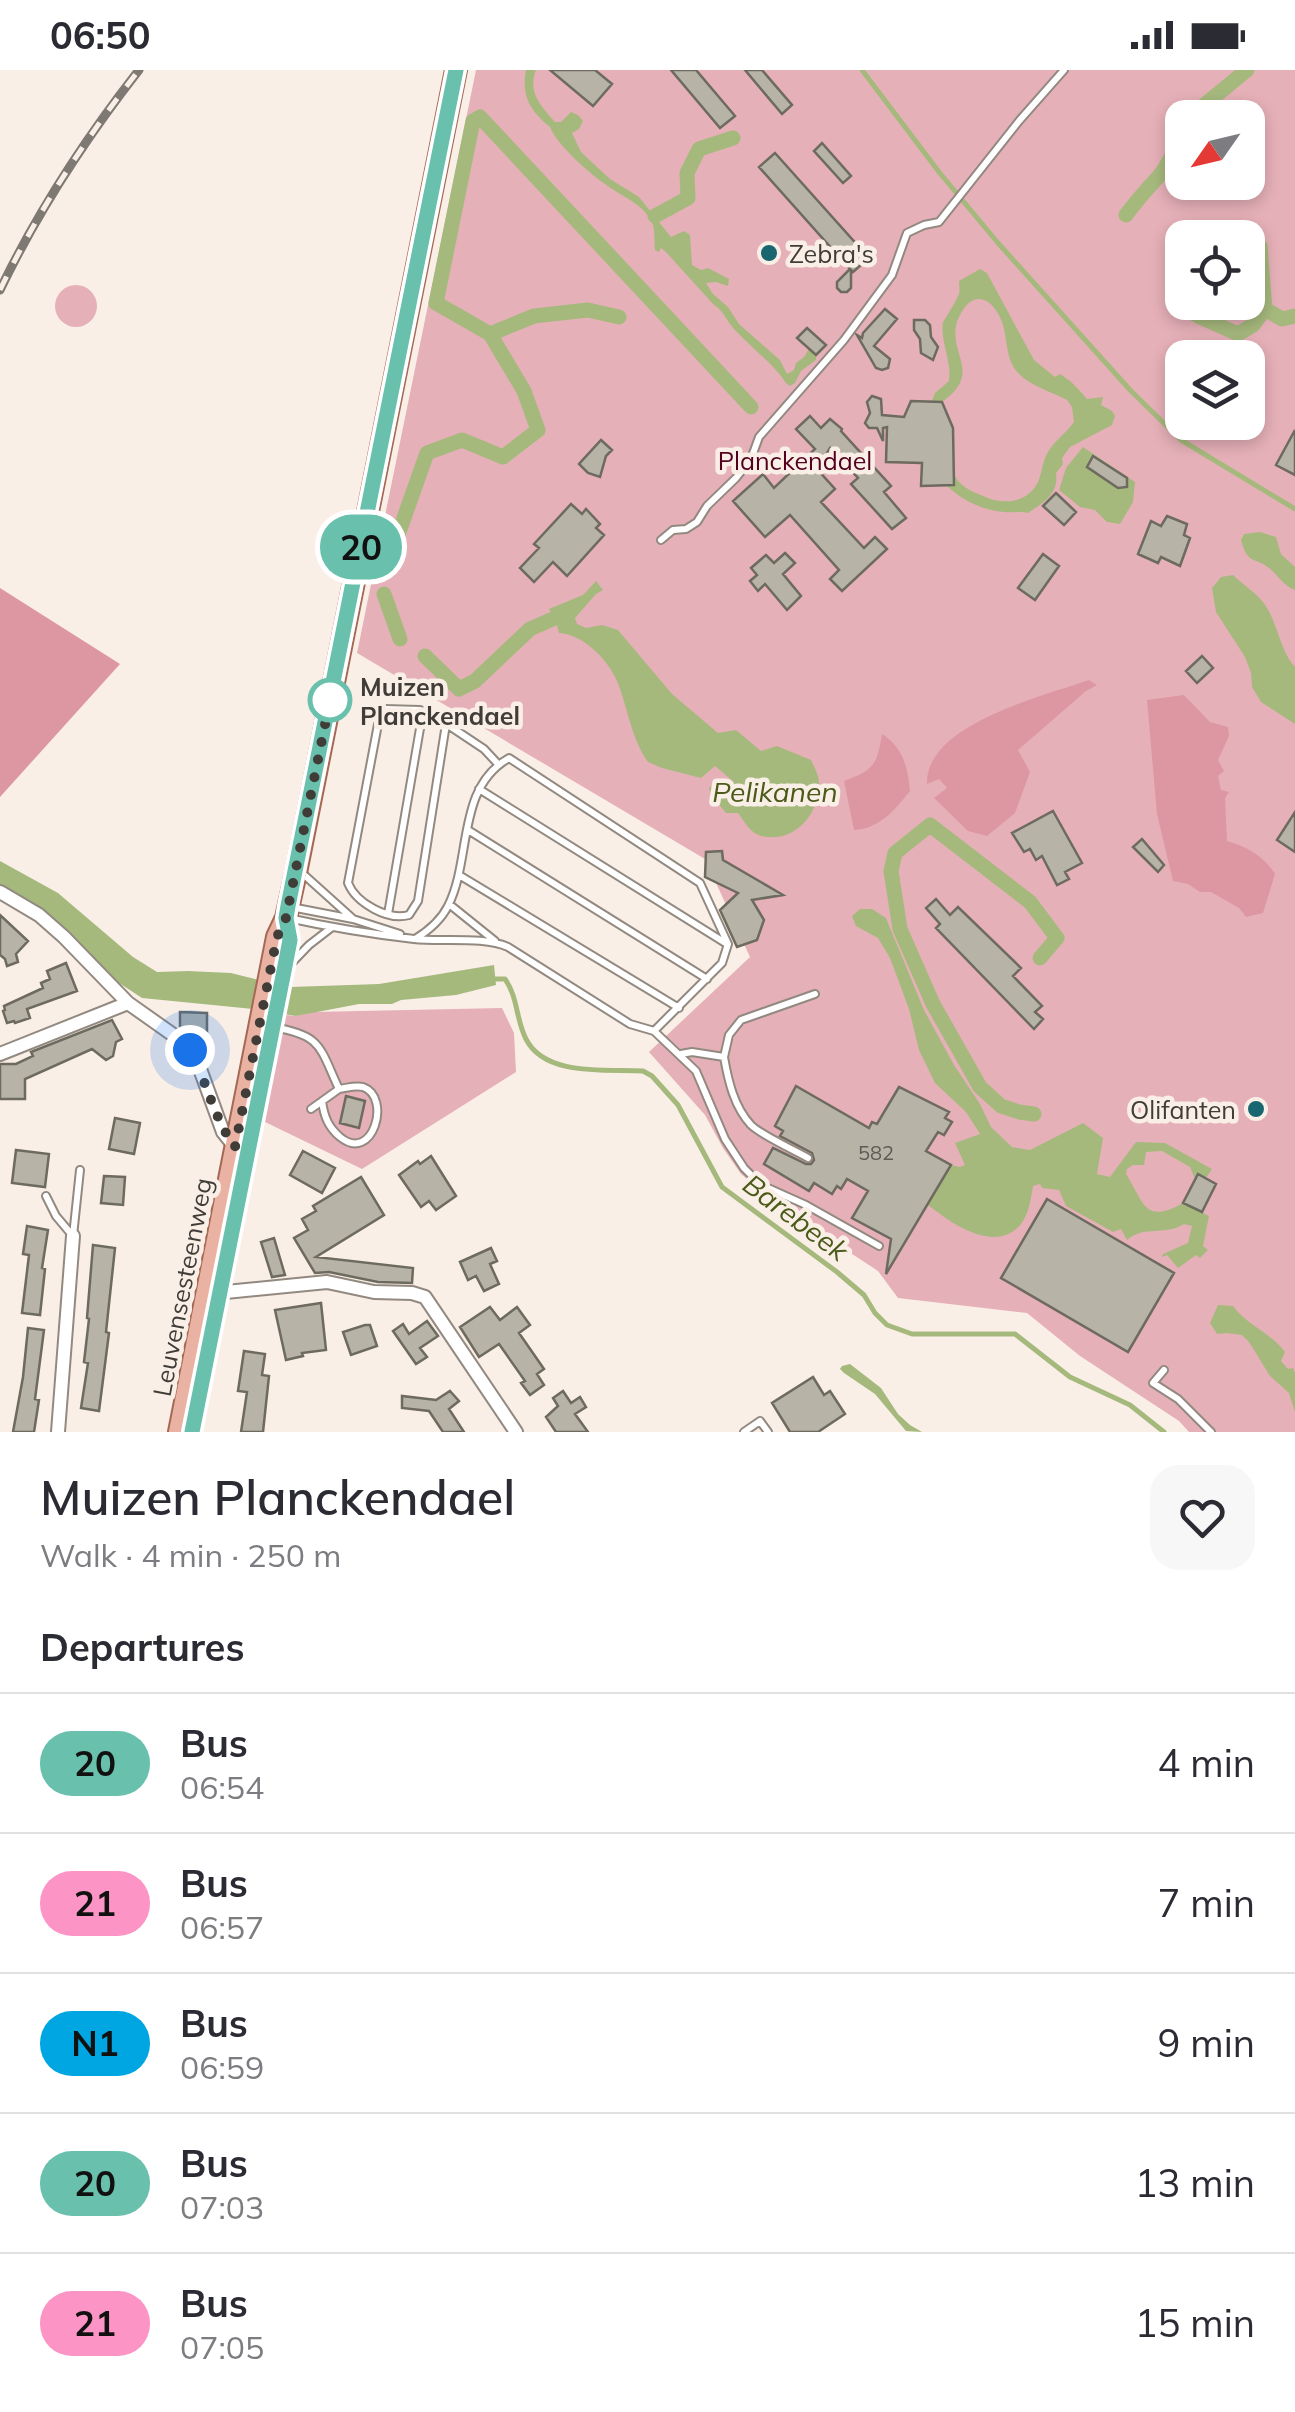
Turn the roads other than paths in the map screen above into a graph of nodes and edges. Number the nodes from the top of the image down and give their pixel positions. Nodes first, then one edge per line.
1 (456, 70) edge
2 (1064, 70) edge
3 (661, 540) dead end
4 (423, 711) junction
5 (446, 724) junction
6 (498, 764) junction
7 (479, 789) junction
8 (468, 830) junction
9 (297, 868) junction
10 (459, 875) junction
11 (0, 892) edge
12 (449, 904) junction
13 (288, 912) junction
14 (388, 914) junction
15 (353, 919) junction
16 (332, 928) junction
17 (415, 939) junction
18 (495, 941) junction
19 (728, 944) junction
20 (284, 971) junction
21 (708, 979) junction
22 (815, 994) dead end
23 (128, 1003) junction
24 (679, 1008) junction
25 (272, 1027) junction
26 (654, 1032) junction
27 (0, 1054) edge
28 (680, 1054) junction
29 (724, 1057) junction
30 (338, 1089) junction
31 (322, 1101) junction
32 (312, 1109) dead end
33 (241, 1149) junction
34 (808, 1158) dead end
35 (80, 1170) dead end
36 (46, 1196) dead end
37 (73, 1236) junction
38 (879, 1246) dead end
39 (212, 1294) junction
40 (1164, 1370) dead end
41 (58, 1432) edge
42 (179, 1432) edge
43 (192, 1432) edge
44 (516, 1432) edge
45 (744, 1432) edge
46 (768, 1432) edge
47 (1211, 1432) edge

1 - 9 main road, Leuvensesteenweg
2 - 3 lane
4 - 5 lane
4 - 14 lane
4 - 14 lane
5 - 6 lane
5 - 14 lane
6 - 7 lane
6 - 19 lane
7 - 8 lane
7 - 19 lane
8 - 10 lane
8 - 21 lane
9 - 13 main road, Leuvensesteenweg
9 - 15 lane
10 - 12 lane
10 - 24 lane
11 - 23 street
12 - 17 lane
12 - 18 lane
13 - 15 lane
13 - 16 lane
13 - 20 main road, Leuvensesteenweg
13 - 33 main road, Leuvensesteenweg
15 - 17 lane
16 - 17 lane
16 - 20 lane
17 - 18 lane
18 - 26 lane
19 - 21 lane
20 - 25 main road, Leuvensesteenweg
21 - 24 lane
22 - 29 lane
23 - 27 street
23 - 33 street
24 - 26 lane
25 - 30 lane
25 - 33 main road, Leuvensesteenweg
26 - 28 lane
28 - 29 lane
28 - 38 lane
29 - 34 lane
30 - 31 lane
30 - 31 lane
31 - 32 lane
33 - 39 main road, Leuvensesteenweg
35 - 37 lane
36 - 37 lane
37 - 41 street
39 - 42 main road, Leuvensesteenweg
39 - 43 main road, Leuvensesteenweg
39 - 44 street
40 - 47 lane
45 - 46 lane

